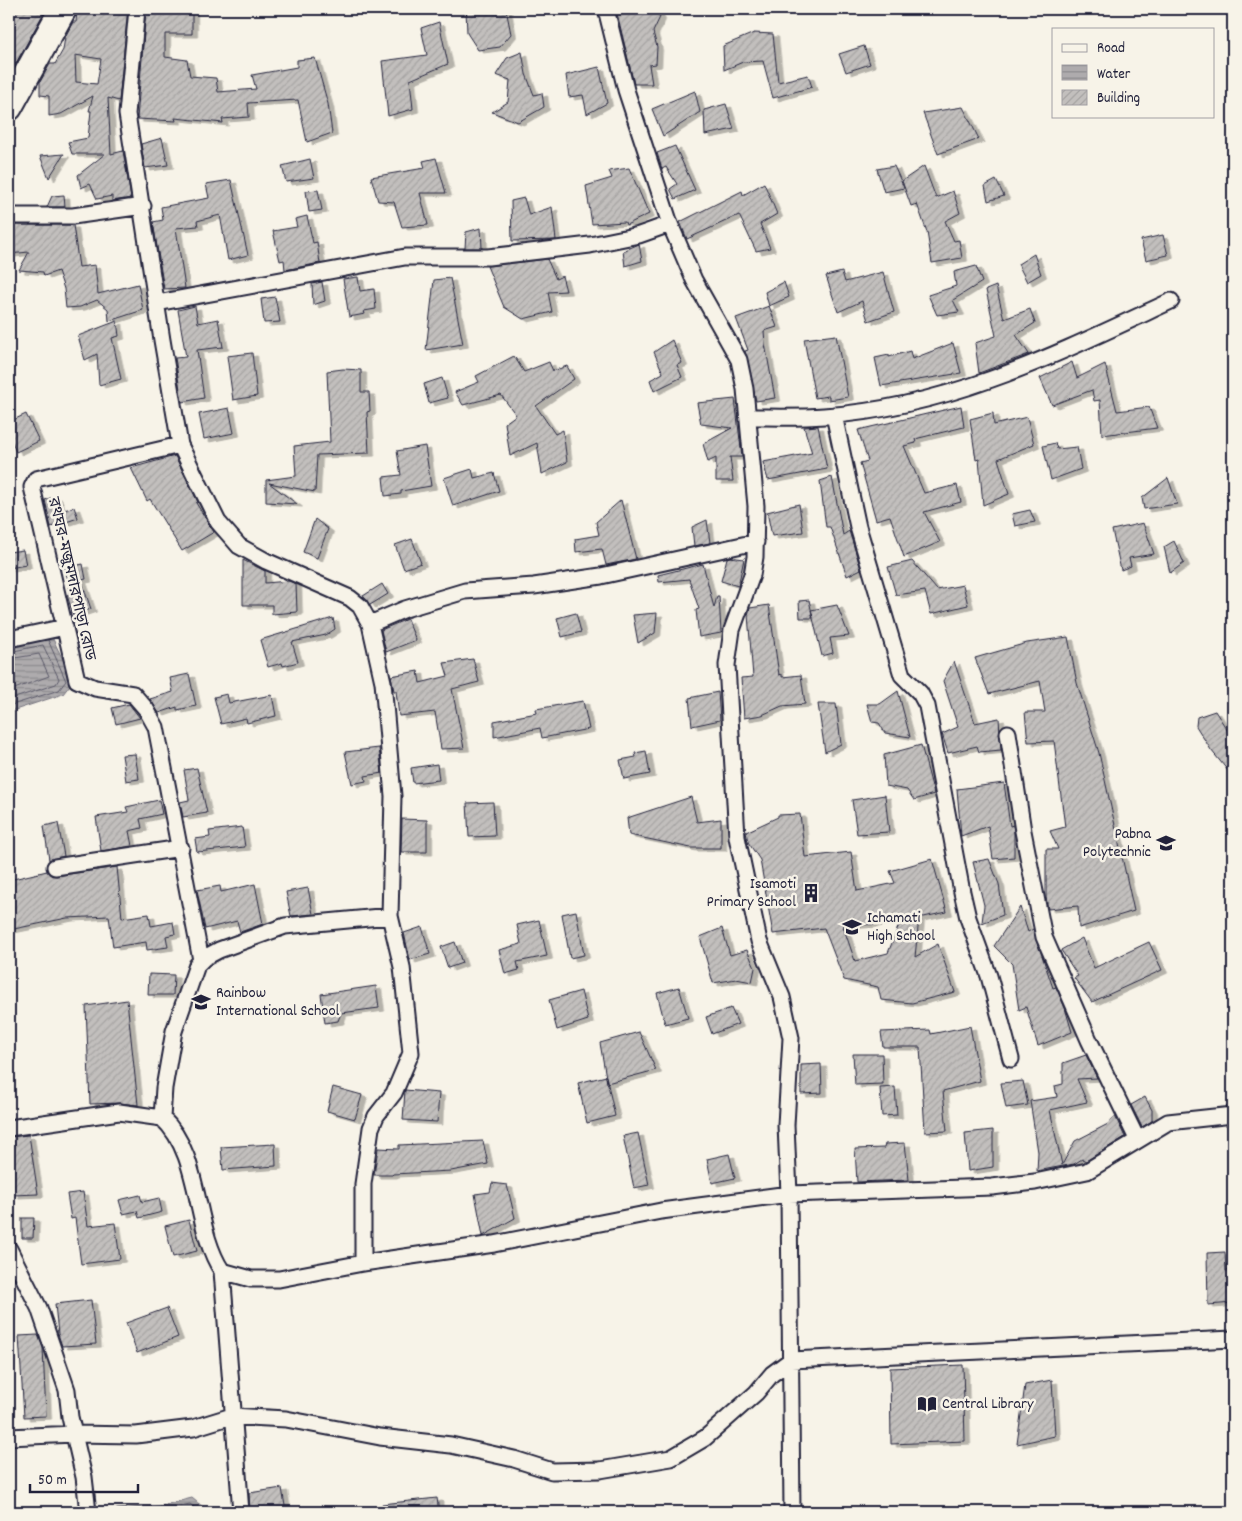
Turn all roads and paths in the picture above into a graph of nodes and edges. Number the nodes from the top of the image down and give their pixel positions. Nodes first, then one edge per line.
1 (63, 9) edge
2 (136, 9) edge
3 (606, 9) edge
4 (9, 107) edge
5 (142, 206) junction
6 (9, 216) edge
7 (670, 224) junction
8 (1170, 301) dead end
9 (158, 303) junction
10 (834, 415) junction
11 (748, 417) junction
12 (180, 445) junction
13 (756, 542) junction
14 (370, 624) junction
15 (65, 626) junction
16 (9, 640) edge
17 (1008, 733) dead end
18 (180, 848) junction
19 (55, 867) dead end
20 (390, 916) junction
21 (201, 960) junction
22 (1011, 1058) dead end
23 (1233, 1116) edge
24 (162, 1118) junction
25 (9, 1128) edge
26 (1137, 1139) junction
27 (789, 1194) junction
28 (9, 1250) edge
29 (363, 1262) junction
30 (222, 1271) junction
31 (1233, 1339) edge
32 (791, 1360) junction
33 (232, 1416) junction
34 (74, 1434) junction
35 (9, 1437) edge
36 (88, 1512) edge
37 (241, 1512) edge
38 (792, 1512) edge

1 - 4 highway
2 - 5 street
3 - 7 street
5 - 6 street
5 - 9 street
7 - 9 street
7 - 11 street
8 - 10 street
9 - 12 street
10 - 11 street
10 - 22 street
11 - 13 street
12 - 14 street
12 - 15 street, রথঘর-মজুমদারপাড়া রোড
13 - 14 street
13 - 27 street
14 - 20 street
15 - 16 street
15 - 18 street, রথঘর-মজুমদারপাড়া রোড
17 - 26 street
18 - 19 street
18 - 21 street, রথঘর-মজুমদারপাড়া রোড
20 - 21 street
20 - 29 street
21 - 24 street
23 - 26 street
24 - 25 street
24 - 30 street
26 - 27 street
27 - 29 street
27 - 32 street
28 - 34 street
29 - 30 street
30 - 33 street
31 - 32 street
32 - 33 street
32 - 38 street
33 - 34 street
33 - 37 street
34 - 35 street
34 - 36 street

